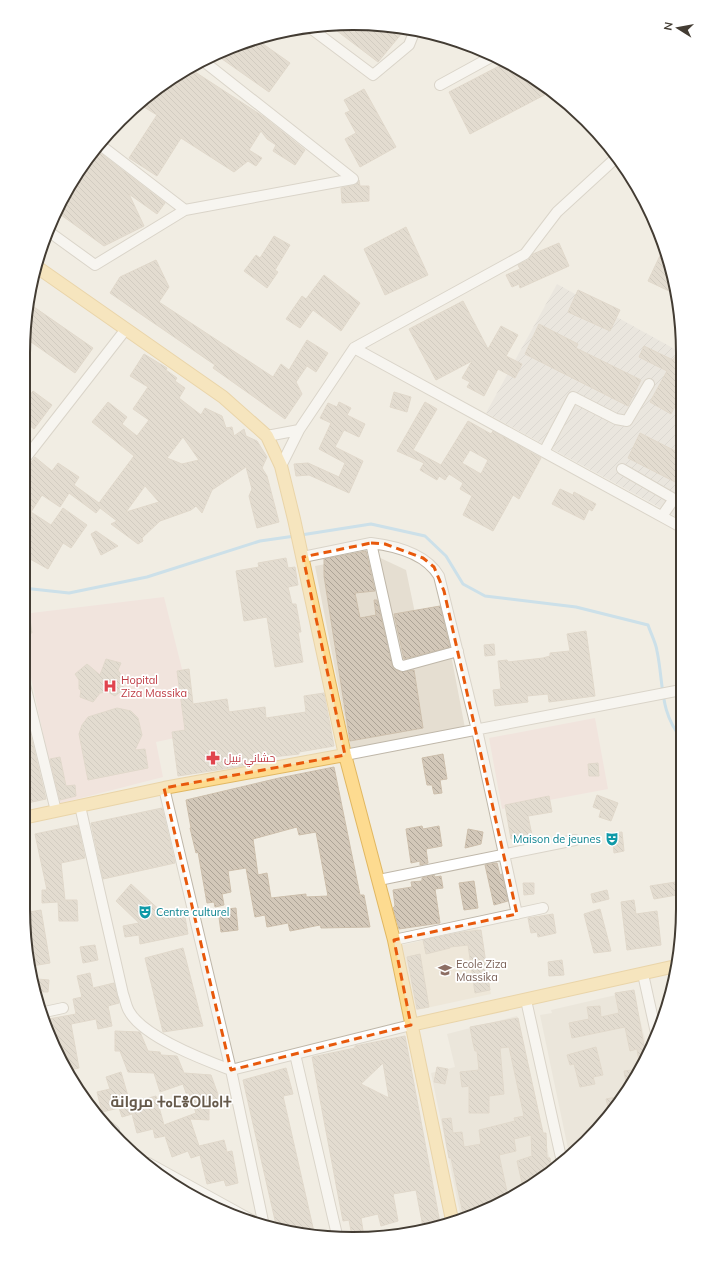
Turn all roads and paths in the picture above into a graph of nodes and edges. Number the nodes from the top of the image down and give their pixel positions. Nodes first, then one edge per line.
1 (316, 33) edge
2 (413, 36) edge
3 (488, 59) edge
4 (208, 64) edge
5 (440, 85) dead end
6 (104, 148) edge
7 (613, 161) edge
8 (185, 210) junction
9 (53, 234) edge
10 (41, 270) edge
11 (126, 329) junction
12 (354, 348) junction
13 (649, 384) dead end
14 (299, 430) junction
15 (267, 436) junction
16 (30, 449) edge
17 (544, 452) junction
18 (281, 466) junction
19 (622, 469) dead end
20 (676, 499) edge
21 (676, 502) edge
22 (662, 516) junction
23 (676, 524) edge
24 (371, 543) junction
25 (303, 557) junction
26 (458, 651) junction
27 (676, 691) edge
28 (30, 705) edge
29 (477, 730) junction
30 (345, 754) junction
31 (164, 788) junction
32 (80, 806) junction
33 (56, 811) junction
34 (30, 817) edge
35 (575, 840) dead end
36 (504, 855) junction
37 (379, 880) junction
38 (543, 908) dead end
39 (517, 914) junction
40 (394, 940) junction
41 (671, 967) edge
42 (643, 974) junction
43 (526, 1000) junction
44 (63, 1008) dead end
45 (47, 1012) edge
46 (411, 1025) junction
47 (654, 1025) edge
48 (295, 1054) junction
49 (231, 1070) junction
50 (561, 1156) edge
51 (170, 1175) edge
52 (224, 1205) edge
53 (451, 1217) edge
54 (263, 1219) edge
55 (337, 1231) edge

1 - 2 street
3 - 5 street
4 - 8 street
6 - 8 street
7 - 12 street
8 - 9 street
10 - 11 main road
11 - 15 main road
11 - 16 street
12 - 14 street
12 - 17 street
13 - 17 street
14 - 15 street
14 - 18 street
15 - 18 main road
17 - 22 street
18 - 25 main road
19 - 20 street
21 - 22 street
22 - 23 street
24 - 25 street
24 - 26 street
24 - 26 street
25 - 30 main road
26 - 29 street
27 - 29 street
28 - 33 street
29 - 30 street
29 - 36 street
30 - 31 main road
30 - 37 main road
31 - 32 main road
31 - 49 street
32 - 33 main road
32 - 49 street
33 - 34 main road
35 - 36 street
36 - 37 street
36 - 39 street
37 - 40 main road
38 - 39 street
39 - 40 street
40 - 46 main road
41 - 42 main road
42 - 43 main road
42 - 47 street
43 - 46 main road
43 - 50 street
44 - 45 street
46 - 48 street
46 - 53 main road
48 - 49 street
48 - 55 street
49 - 54 street
51 - 52 street

